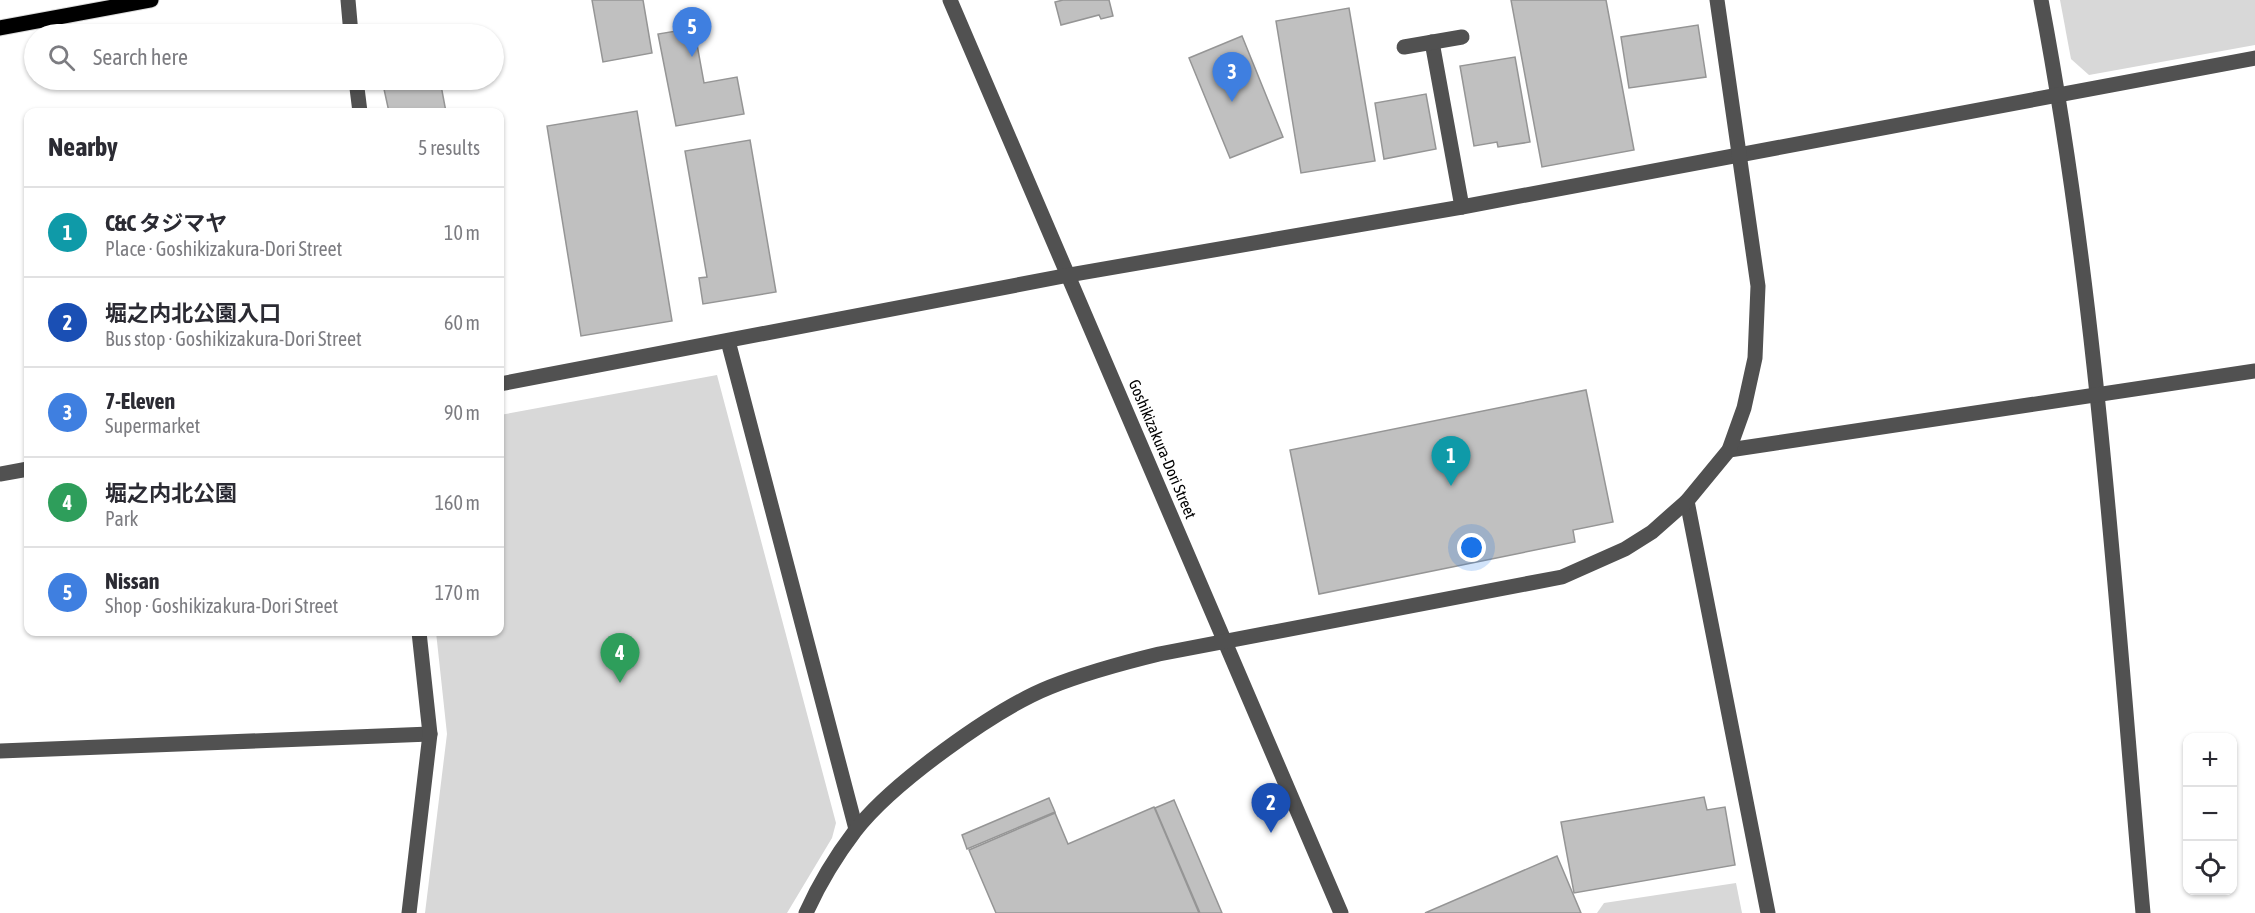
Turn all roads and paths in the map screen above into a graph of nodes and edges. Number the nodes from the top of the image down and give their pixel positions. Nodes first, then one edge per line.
1 (151, 0) edge
2 (348, 0) edge
3 (950, 0) edge
4 (1717, 0) edge
5 (2041, 0) edge
6 (350, 24) edge
7 (0, 28) edge
8 (1462, 37) dead end
9 (1432, 42) junction
10 (1404, 47) dead end
11 (2255, 58) edge
12 (357, 90) edge
13 (2059, 96) junction
14 (360, 108) edge
15 (1741, 156) junction
16 (1462, 207) junction
17 (1068, 275) junction
18 (728, 341) junction
19 (2255, 371) edge
20 (504, 383) edge
21 (2096, 395) junction
22 (1729, 450) junction
23 (24, 470) edge
24 (0, 474) edge
25 (1687, 501) junction
26 (419, 636) edge
27 (1225, 640) junction
28 (430, 734) junction
29 (0, 751) edge
30 (856, 829) junction
31 (409, 913) edge
32 (806, 913) edge
33 (1341, 913) edge
34 (1768, 913) edge
35 (2143, 913) edge

1 - 7 main road
2 - 6 street
3 - 17 street, Goshikizakura-Dori Street
4 - 15 street
5 - 13 street
8 - 9 street
9 - 10 street
9 - 16 street
11 - 13 street
12 - 14 street
13 - 15 street
13 - 21 street
15 - 16 street
15 - 22 street
16 - 17 street
17 - 18 street
17 - 27 street, Goshikizakura-Dori Street
18 - 20 street
18 - 30 street
19 - 21 street
21 - 22 street
21 - 35 street
22 - 25 street
23 - 24 street
25 - 27 street
25 - 34 street
26 - 28 street
27 - 30 street
27 - 33 street, Goshikizakura-Dori Street
28 - 29 street
28 - 31 street
30 - 32 street

